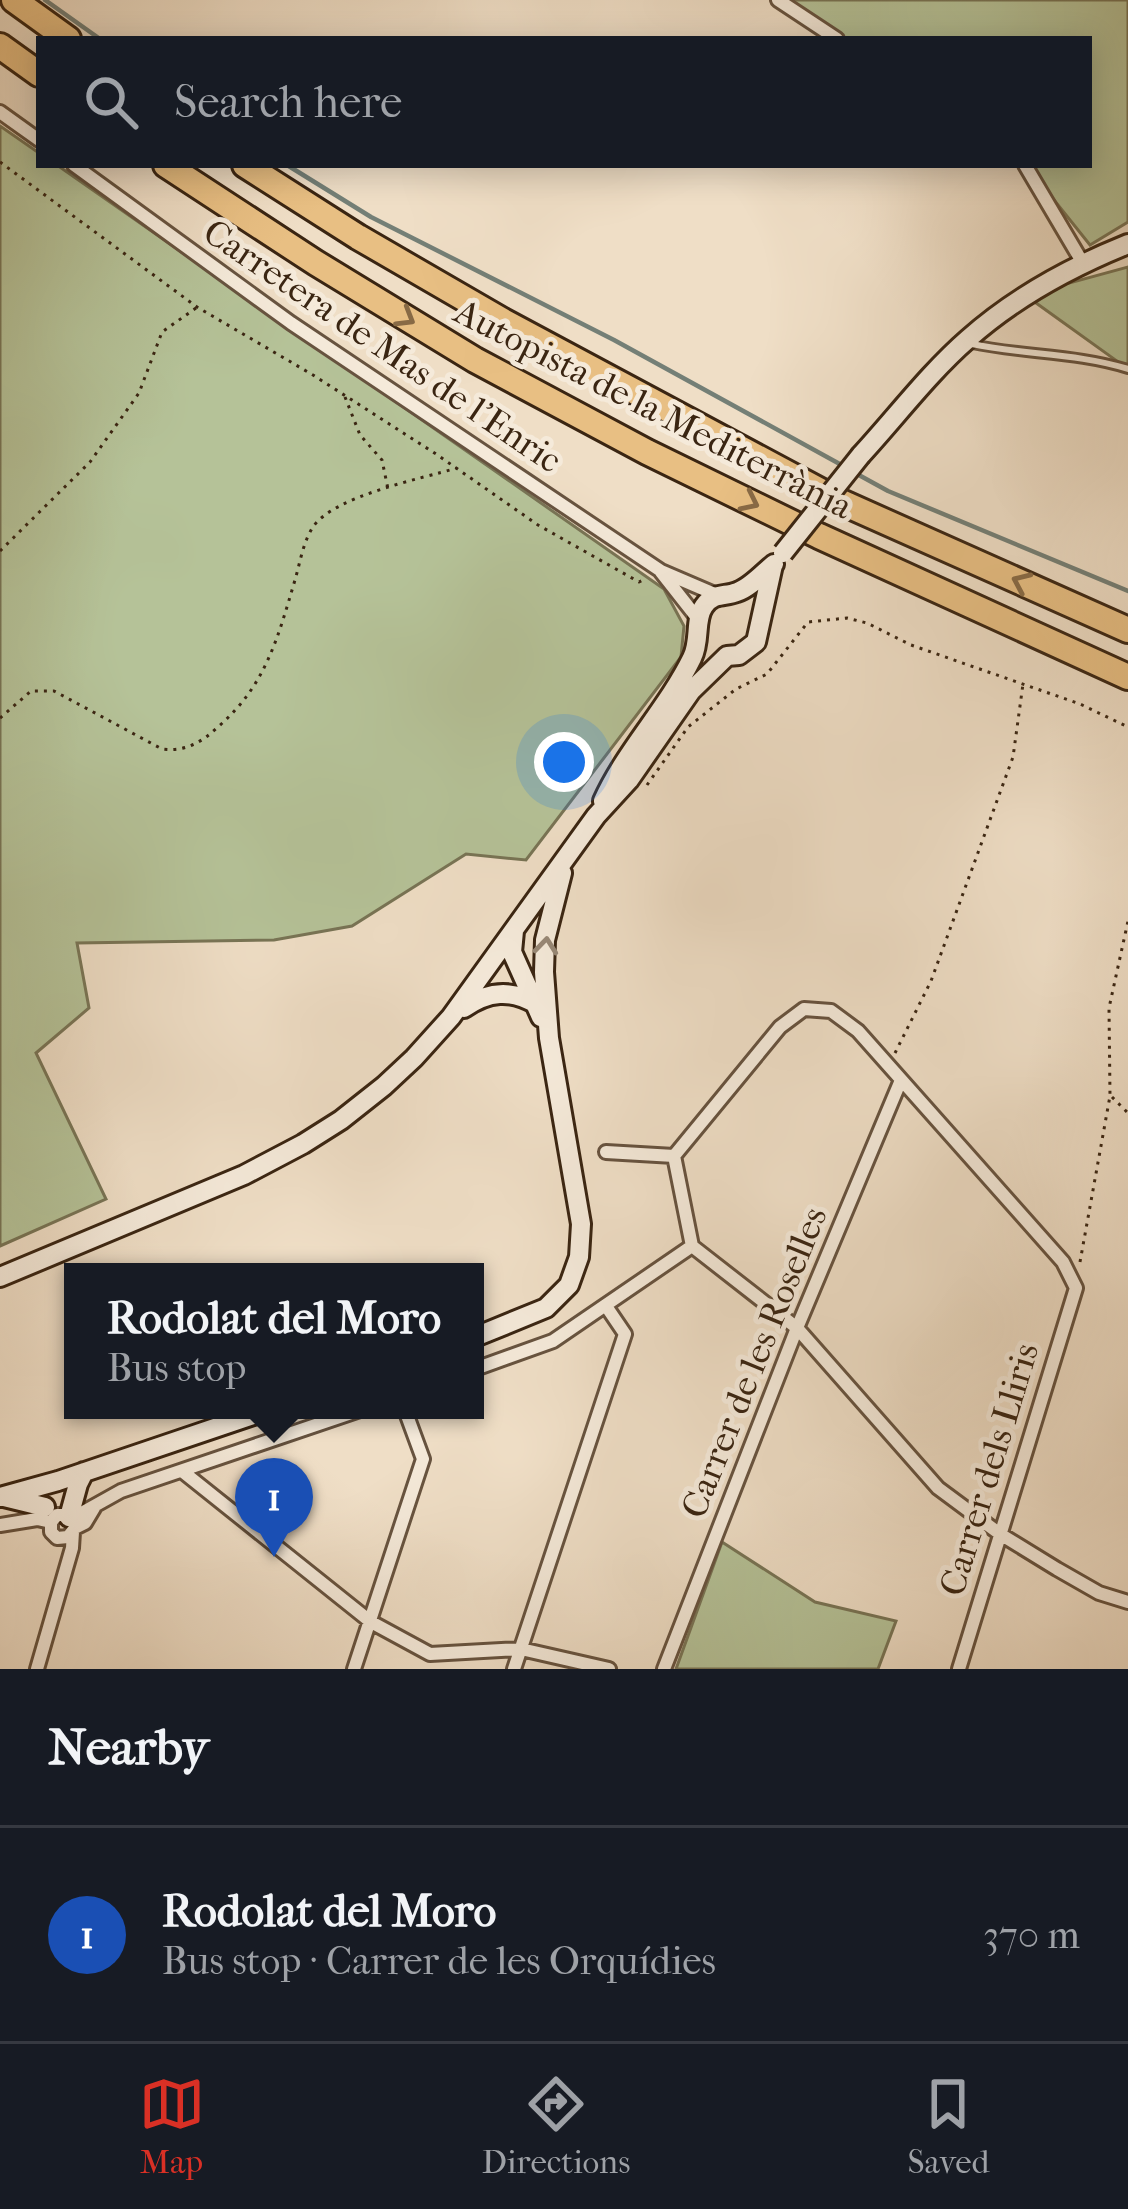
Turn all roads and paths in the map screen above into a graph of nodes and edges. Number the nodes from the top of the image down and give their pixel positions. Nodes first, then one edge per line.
1 (14, 0) edge
2 (778, 0) edge
3 (64, 36) edge
4 (832, 36) edge
5 (0, 46) edge
6 (36, 72) edge
7 (0, 112) edge
8 (36, 138) edge
9 (0, 162) edge
10 (78, 168) edge
11 (171, 168) edge
12 (250, 168) edge
13 (1027, 168) edge
14 (1128, 244) edge
15 (1084, 265) junction
16 (197, 307) junction
17 (964, 342) junction
18 (1128, 369) edge
19 (344, 396) junction
20 (458, 468) junction
21 (388, 489) junction
22 (0, 551) edge
23 (778, 559) junction
24 (661, 571) junction
25 (727, 594) junction
26 (761, 620) junction
27 (699, 628) junction
28 (1128, 630) edge
29 (728, 656) junction
30 (1128, 677) edge
31 (1023, 684) junction
32 (0, 718) edge
33 (1128, 727) edge
34 (629, 780) junction
35 (596, 816) junction
36 (567, 857) junction
37 (1128, 921) edge
38 (514, 929) junction
39 (536, 1004) junction
40 (451, 1017) junction
41 (550, 1038) junction
42 (889, 1065) junction
43 (902, 1080) junction
44 (1110, 1096) junction
45 (1128, 1113) edge
46 (606, 1152) dead end
47 (674, 1156) junction
48 (692, 1246) junction
49 (0, 1277) edge
50 (1076, 1288) junction
51 (606, 1306) junction
52 (796, 1328) junction
53 (484, 1333) edge
54 (484, 1367) edge
55 (241, 1419) edge
56 (334, 1419) edge
57 (408, 1419) edge
58 (182, 1471) junction
59 (84, 1472) junction
60 (51, 1483) junction
61 (1, 1497) edge
62 (62, 1522) junction
63 (0, 1525) edge
64 (1000, 1534) junction
65 (1128, 1602) edge
66 (371, 1622) junction
67 (521, 1649) junction
68 (37, 1669) edge
69 (354, 1669) edge
70 (514, 1669) edge
71 (609, 1669) edge
72 (664, 1669) edge
73 (958, 1669) edge

1 - 3 highway
2 - 4 street
5 - 6 highway
7 - 8 street
9 - 16 path
10 - 24 street, Carretera de Mas de l'Enric
11 -> 30 highway, Autopista de la Mediterrània
28 -> 12 highway, Autopista de la Mediterrània
13 - 15 street
14 - 15 main road
15 - 17 main road
16 - 19 path
16 - 22 path
17 - 18 lane
17 - 23 main road, bridge
19 - 20 path
19 - 21 path
20 - 21 path
20 - 24 path
21 - 32 path
23 - 25 main road
23 - 26 main road
24 - 25 street
24 - 27 street
25 - 26 main road
25 - 27 main road
26 - 29 main road
27 - 29 main road
27 - 35 main road
29 - 34 main road
31 - 33 path
31 - 34 path
31 - 42 path
34 - 35 main road
35 - 36 main road
36 - 38 main road
41 -> 36 main road
37 - 44 path
38 - 39 main road
38 - 40 main road
39 - 40 main road
39 - 41 main road
40 - 49 main road
41 - 53 main road
42 - 43 street
42 - 47 street
43 - 50 street
43 - 52 street, Carrer de les Roselles
44 - 45 path
44 - 50 path
46 - 47 street
47 - 48 street
48 - 51 street
48 - 52 street
50 - 64 street, Carrer dels Lliris
51 - 54 street
51 - 67 street
52 - 64 street
52 - 72 street, Carrer de les Roselles
55 - 59 main road
56 - 58 street
57 - 66 street
58 - 62 street
58 - 66 street
59 - 60 main road
59 - 62 main road
60 - 61 main road
60 - 62 main road
61 - 62 main road
62 - 63 street
62 - 68 street
64 - 65 street
64 - 73 street, Carrer dels Lliris
66 - 67 street
66 - 69 street
67 - 70 street
67 - 71 street

